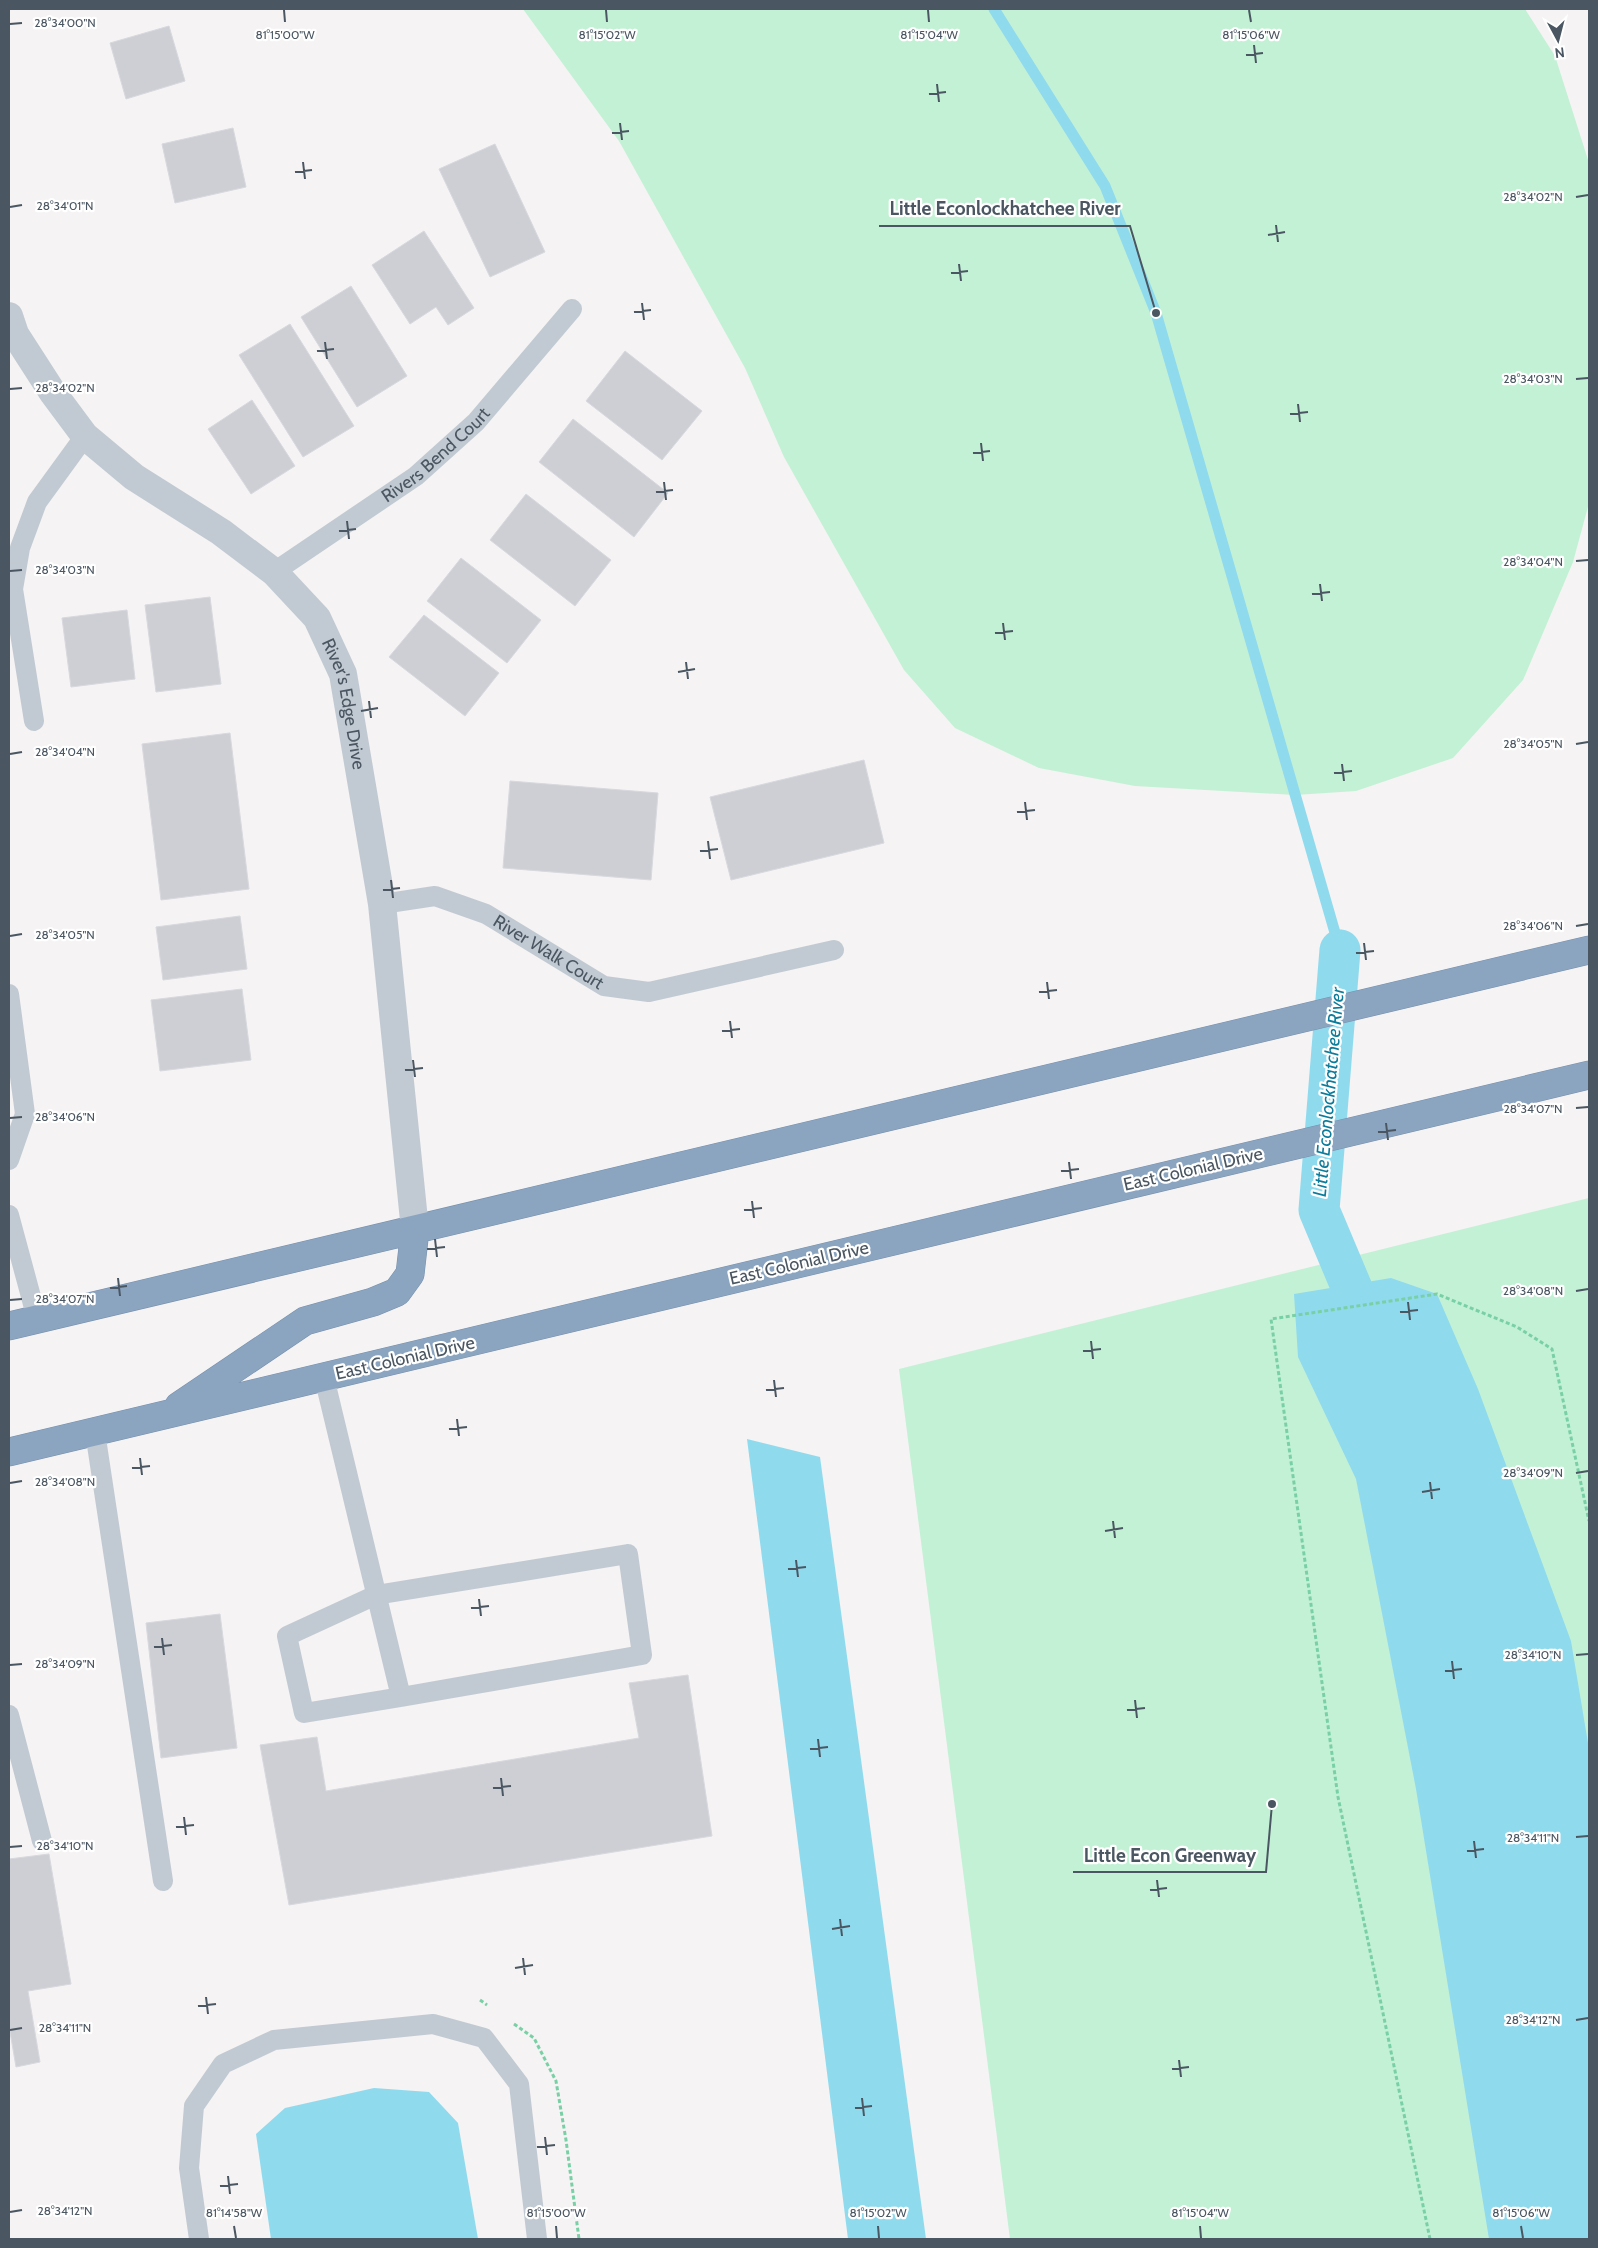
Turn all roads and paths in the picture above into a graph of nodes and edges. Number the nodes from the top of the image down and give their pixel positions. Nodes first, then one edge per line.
1 (572, 309) dead end
2 (9, 316) edge
3 (85, 436) junction
4 (274, 572) junction
5 (34, 721) dead end
6 (382, 904) junction
7 (834, 950) dead end
8 (1589, 950) edge
9 (9, 994) edge
10 (1589, 1074) edge
11 (9, 1160) edge
12 (9, 1215) edge
13 (415, 1230) junction
14 (37, 1319) junction
15 (9, 1326) edge
16 (324, 1377) junction
17 (163, 1416) junction
18 (95, 1432) junction
19 (9, 1452) edge
20 (1589, 1521) edge
21 (376, 1595) junction
22 (401, 1697) junction
23 (9, 1715) edge
24 (42, 1840) dead end
25 (163, 1881) dead end
26 (199, 2239) edge
27 (537, 2239) edge
28 (1430, 2239) edge

1 - 4 lane, Rivers Bend Court
2 - 3 street, River's Edge Drive
3 - 4 street, River's Edge Drive
3 - 5 lane
4 - 6 street, River's Edge Drive
6 - 7 lane, River Walk Court
6 - 13 street, River's Edge Drive
8 - 13 highway
9 - 11 lane
10 - 16 highway, East Colonial Drive
12 - 14 lane
13 - 14 highway
13 - 17 highway
14 - 15 highway
16 - 17 highway, East Colonial Drive
16 - 21 lane
17 - 18 highway, East Colonial Drive
18 - 19 highway, East Colonial Drive
18 - 25 lane
20 - 28 path
21 - 22 lane
21 - 22 lane
21 - 22 lane
23 - 24 lane
26 - 27 lane

